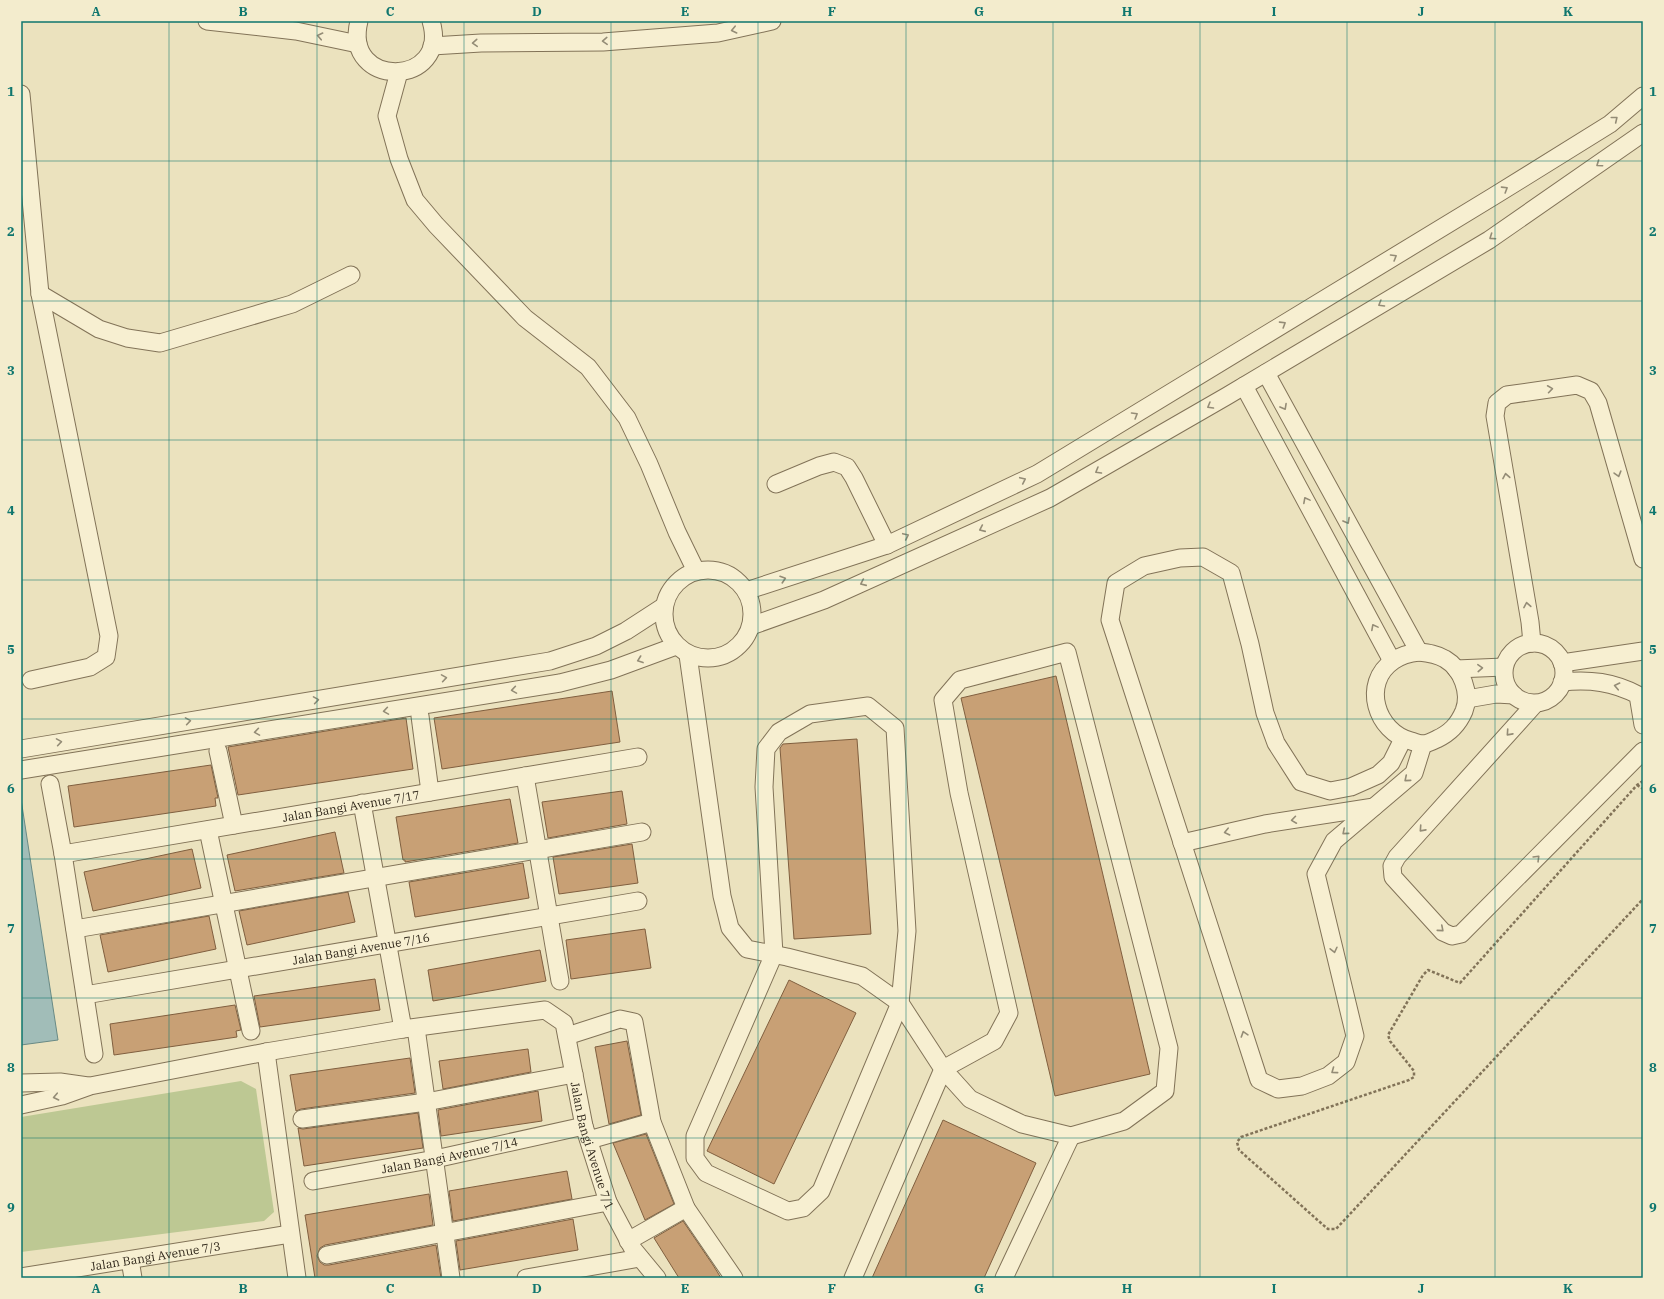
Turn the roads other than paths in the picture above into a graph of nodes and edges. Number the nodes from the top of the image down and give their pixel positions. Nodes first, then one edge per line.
1 (207, 21) edge
2 (359, 21) edge
3 (431, 21) edge
4 (772, 21) edge
5 (358, 44) junction
6 (432, 46) junction
7 (399, 72) junction
8 (21, 94) edge
9 (1643, 96) edge
10 (1643, 133) edge
11 (351, 275) dead end
12 (40, 294) junction
13 (1266, 373) junction
14 (1244, 386) junction
15 (776, 484) dead end
16 (887, 545) junction
17 (1643, 559) edge
18 (696, 571) junction
19 (746, 591) junction
20 (663, 607) junction
21 (751, 626) junction
22 (1532, 643) junction
23 (682, 650) junction
24 (1643, 651) edge
25 (1419, 652) junction
26 (1392, 661) junction
27 (1562, 663) junction
28 (1504, 667) junction
29 (1456, 669) junction
30 (31, 680) dead end
31 (1562, 682) junction
32 (1640, 694) edge
33 (1514, 695) junction
34 (1468, 699) junction
35 (1535, 704) junction
36 (420, 716) dead end
37 (1643, 725) edge
38 (1403, 739) junction
39 (1423, 744) junction
40 (21, 749) edge
41 (218, 751) dead end
42 (1643, 752) edge
43 (638, 757) dead end
44 (21, 770) edge
45 (525, 776) junction
46 (50, 784) dead end
47 (430, 792) junction
48 (362, 803) junction
49 (1374, 807) junction
50 (234, 825) junction
51 (208, 830) junction
52 (642, 832) dead end
53 (1182, 843) junction
54 (538, 850) junction
55 (63, 854) junction
56 (375, 878) junction
57 (638, 901) dead end
58 (224, 904) junction
59 (549, 916) junction
60 (75, 930) junction
61 (388, 943) junction
62 (774, 954) junction
63 (238, 969) junction
64 (560, 981) dead end
65 (85, 995) junction
66 (900, 1003) junction
67 (410, 1028) junction
68 (251, 1031) dead end
69 (567, 1036) junction
70 (266, 1052) junction
71 (94, 1054) dead end
72 (943, 1069) junction
73 (574, 1074) junction
74 (21, 1083) edge
75 (90, 1086) junction
76 (426, 1102) junction
77 (21, 1104) edge
78 (302, 1119) dead end
79 (652, 1122) junction
80 (587, 1133) junction
81 (1071, 1136) junction
82 (434, 1160) junction
83 (313, 1181) dead end
84 (608, 1202) junction
85 (686, 1208) junction
86 (290, 1234) junction
87 (445, 1234) junction
88 (628, 1241) junction
89 (327, 1255) dead end
90 (640, 1258) junction
91 (130, 1260) junction
92 (21, 1277) edge
93 (132, 1278) edge
94 (297, 1278) edge
95 (451, 1278) edge
96 (526, 1278) edge
97 (657, 1278) edge
98 (734, 1278) edge
99 (853, 1278) edge
100 (1004, 1278) edge

5 -> 1 street
2 - 5 street
3 - 6 street
4 -> 6 street
5 - 7 street
6 - 7 street
7 - 18 street
8 - 12 street
16 -> 9 street
10 -> 13 street
11 - 12 street
12 - 30 street
13 - 14 street
13 -> 25 street
14 -> 21 street
26 -> 14 street
15 - 16 street
19 -> 16 street
22 -> 17 street
18 - 19 street
18 - 20 street
19 - 21 street
20 - 23 street
40 -> 20 street
21 - 23 street
22 - 27 street
22 - 28 street
23 -> 44 street
23 - 62 street
24 - 27 street
25 - 26 street
25 - 29 street
26 - 38 street
27 - 31 street
29 -> 28 street
28 - 33 street
29 - 34 street
32 -> 31 street
31 - 35 street
32 - 37 street
33 - 34 street
33 - 35 street
34 - 39 street
35 -> 42 street
36 - 47 street
38 - 39 street
38 - 53 street
39 -> 49 street
41 - 50 street
43 - 45 street, Jalan Bangi Avenue 7/17
45 - 47 street, Jalan Bangi Avenue 7/17
45 - 54 street
46 - 55 street
47 - 48 street, Jalan Bangi Avenue 7/17
48 - 50 street, Jalan Bangi Avenue 7/17
48 - 56 street
49 -> 53 street
49 -> 53 street
50 - 51 street, Jalan Bangi Avenue 7/17
51 - 55 street, Jalan Bangi Avenue 7/17
51 - 58 street
52 - 54 street
54 - 56 street
54 - 59 street
55 - 60 street
56 - 58 street
56 - 61 street
57 - 59 street, Jalan Bangi Avenue 7/16
58 - 60 street
58 - 63 street
59 - 61 street, Jalan Bangi Avenue 7/16
59 - 64 street
60 - 65 street
61 - 63 street, Jalan Bangi Avenue 7/16
61 - 67 street
62 - 66 street
62 - 66 street
62 - 66 street
63 - 65 street, Jalan Bangi Avenue 7/16
63 - 68 street
65 - 71 street
66 - 72 street
67 - 69 street, Jalan Bangi Avenue 7/1
67 - 70 street
67 - 76 street
69 - 73 street, Jalan Bangi Avenue 7/1
69 - 79 street
70 - 75 street
70 - 86 street
72 - 81 street
72 - 81 street
72 - 99 street
73 - 76 street
73 - 80 street, Jalan Bangi Avenue 7/1
74 - 75 street
75 -> 77 street
76 - 78 street
76 - 82 street
79 - 80 street, Jalan Bangi Avenue 7/14
79 - 85 street
80 - 82 street, Jalan Bangi Avenue 7/14
80 - 84 street, Jalan Bangi Avenue 7/1
81 - 100 street
82 - 83 street, Jalan Bangi Avenue 7/14
82 - 87 street
84 - 87 street
84 - 88 street, Jalan Bangi Avenue 7/1
85 - 88 street
85 - 98 street
86 - 91 street, Jalan Bangi Avenue 7/3
86 - 94 street
87 - 89 street
87 - 95 street
88 - 90 street, Jalan Bangi Avenue 7/1
90 - 96 street
90 - 97 street, Jalan Bangi Avenue 7/1
91 - 92 street, Jalan Bangi Avenue 7/3
91 - 93 street

